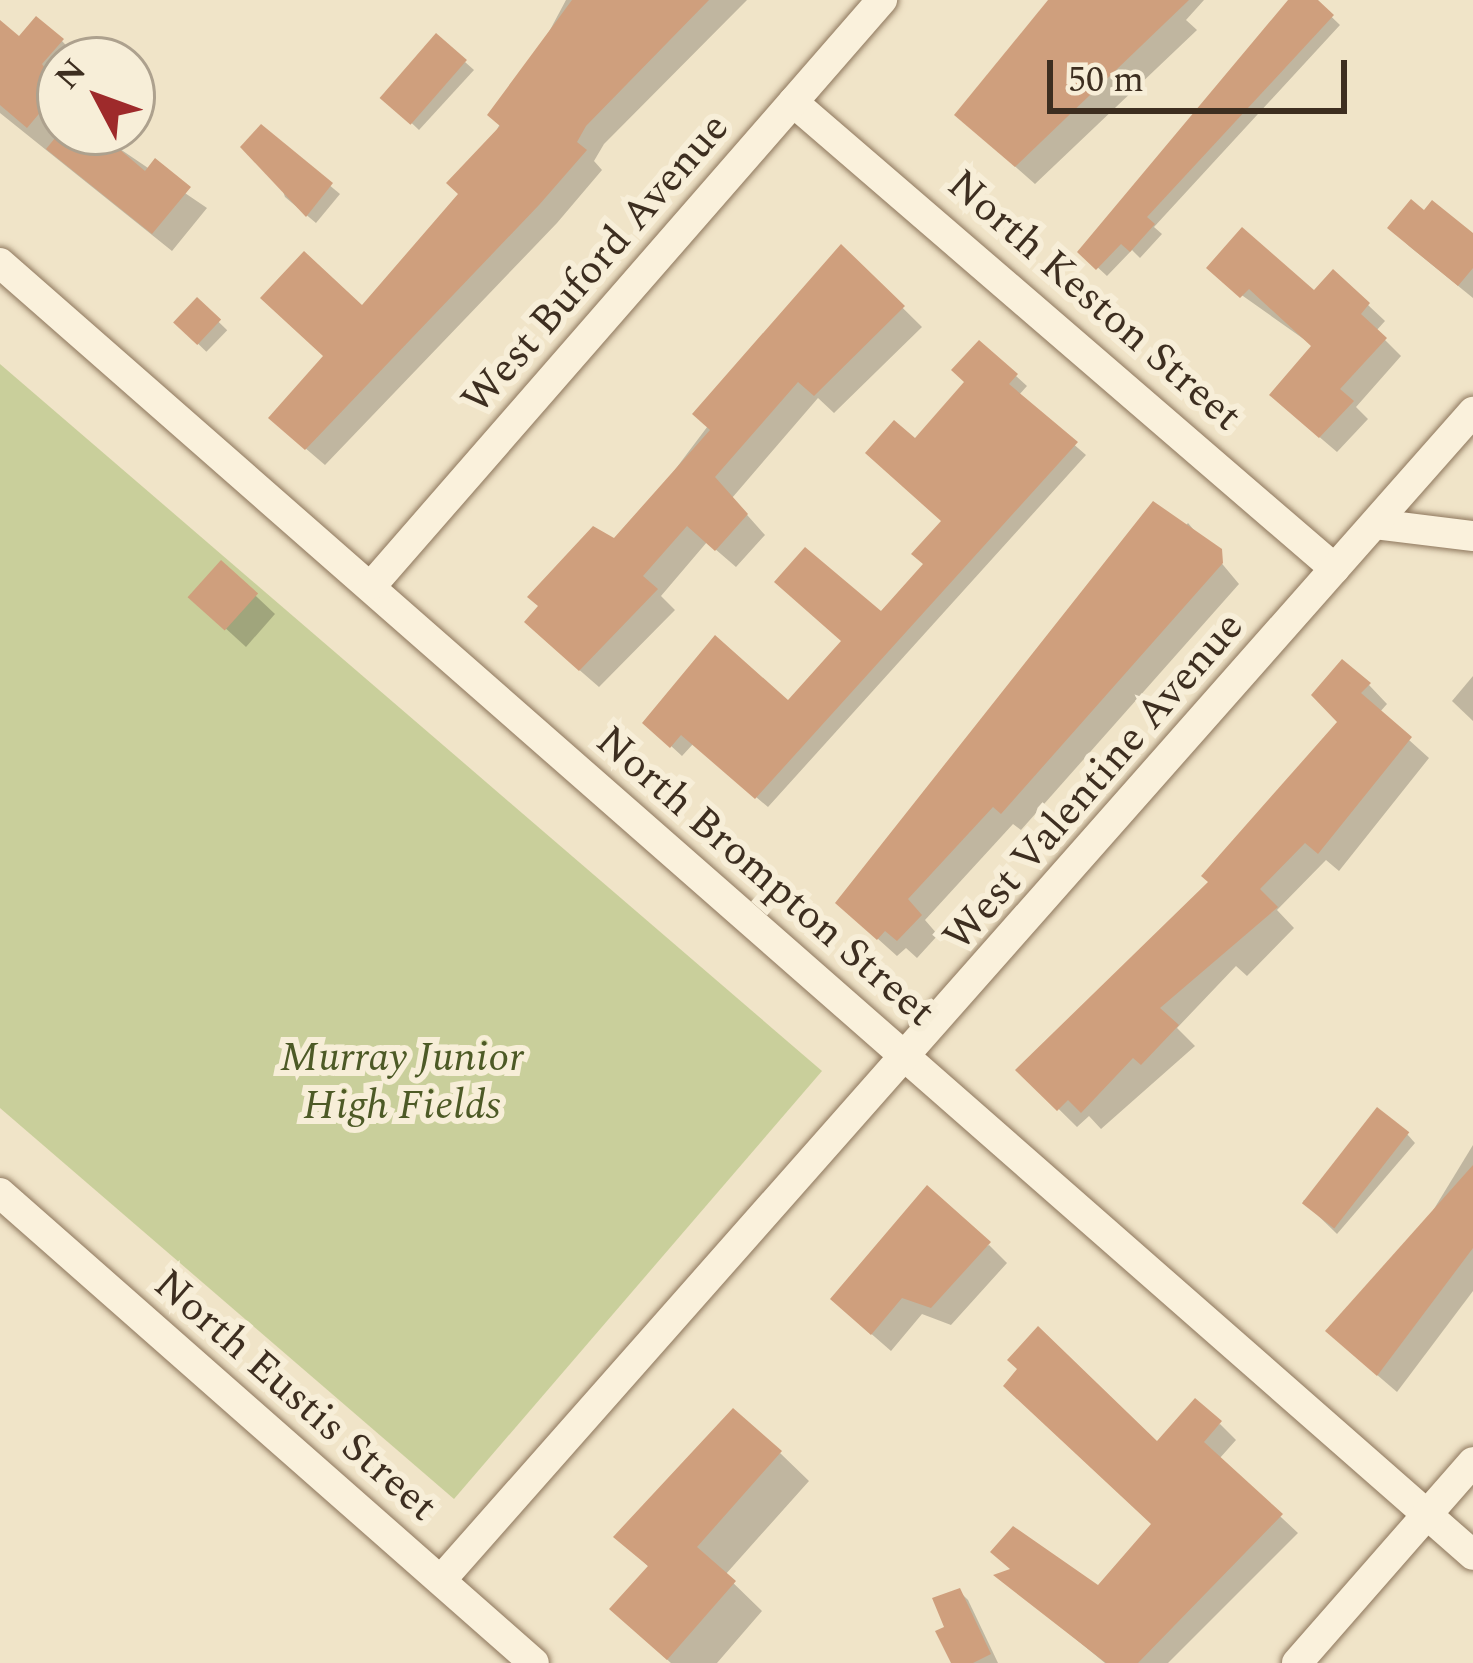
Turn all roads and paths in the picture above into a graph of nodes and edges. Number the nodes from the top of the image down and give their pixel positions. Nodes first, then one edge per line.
1 (882, 0) edge
2 (793, 102) junction
3 (0, 263) edge
4 (1473, 412) edge
5 (1375, 524) junction
6 (1473, 536) edge
7 (1335, 569) junction
8 (373, 584) junction
9 (908, 1060) junction
10 (0, 1193) edge
11 (1473, 1462) edge
12 (1427, 1515) junction
13 (1473, 1555) edge
14 (441, 1580) junction
15 (534, 1663) edge
16 (1297, 1663) edge

1 - 2 street, West Buford Avenue
2 - 7 street, North Keston Street
2 - 8 street, West Buford Avenue
3 - 8 street, North Brompton Street
4 - 5 street, West Valentine Avenue
5 - 6 street
5 - 7 street, West Valentine Avenue
7 - 9 street, West Valentine Avenue
8 - 9 street, North Brompton Street
9 - 12 street, North Brompton Street
9 - 14 street, West Valentine Avenue
10 - 14 street, North Eustis Street
11 - 12 street
12 - 13 street, North Brompton Street
12 - 16 street
14 - 15 street, North Eustis Street

